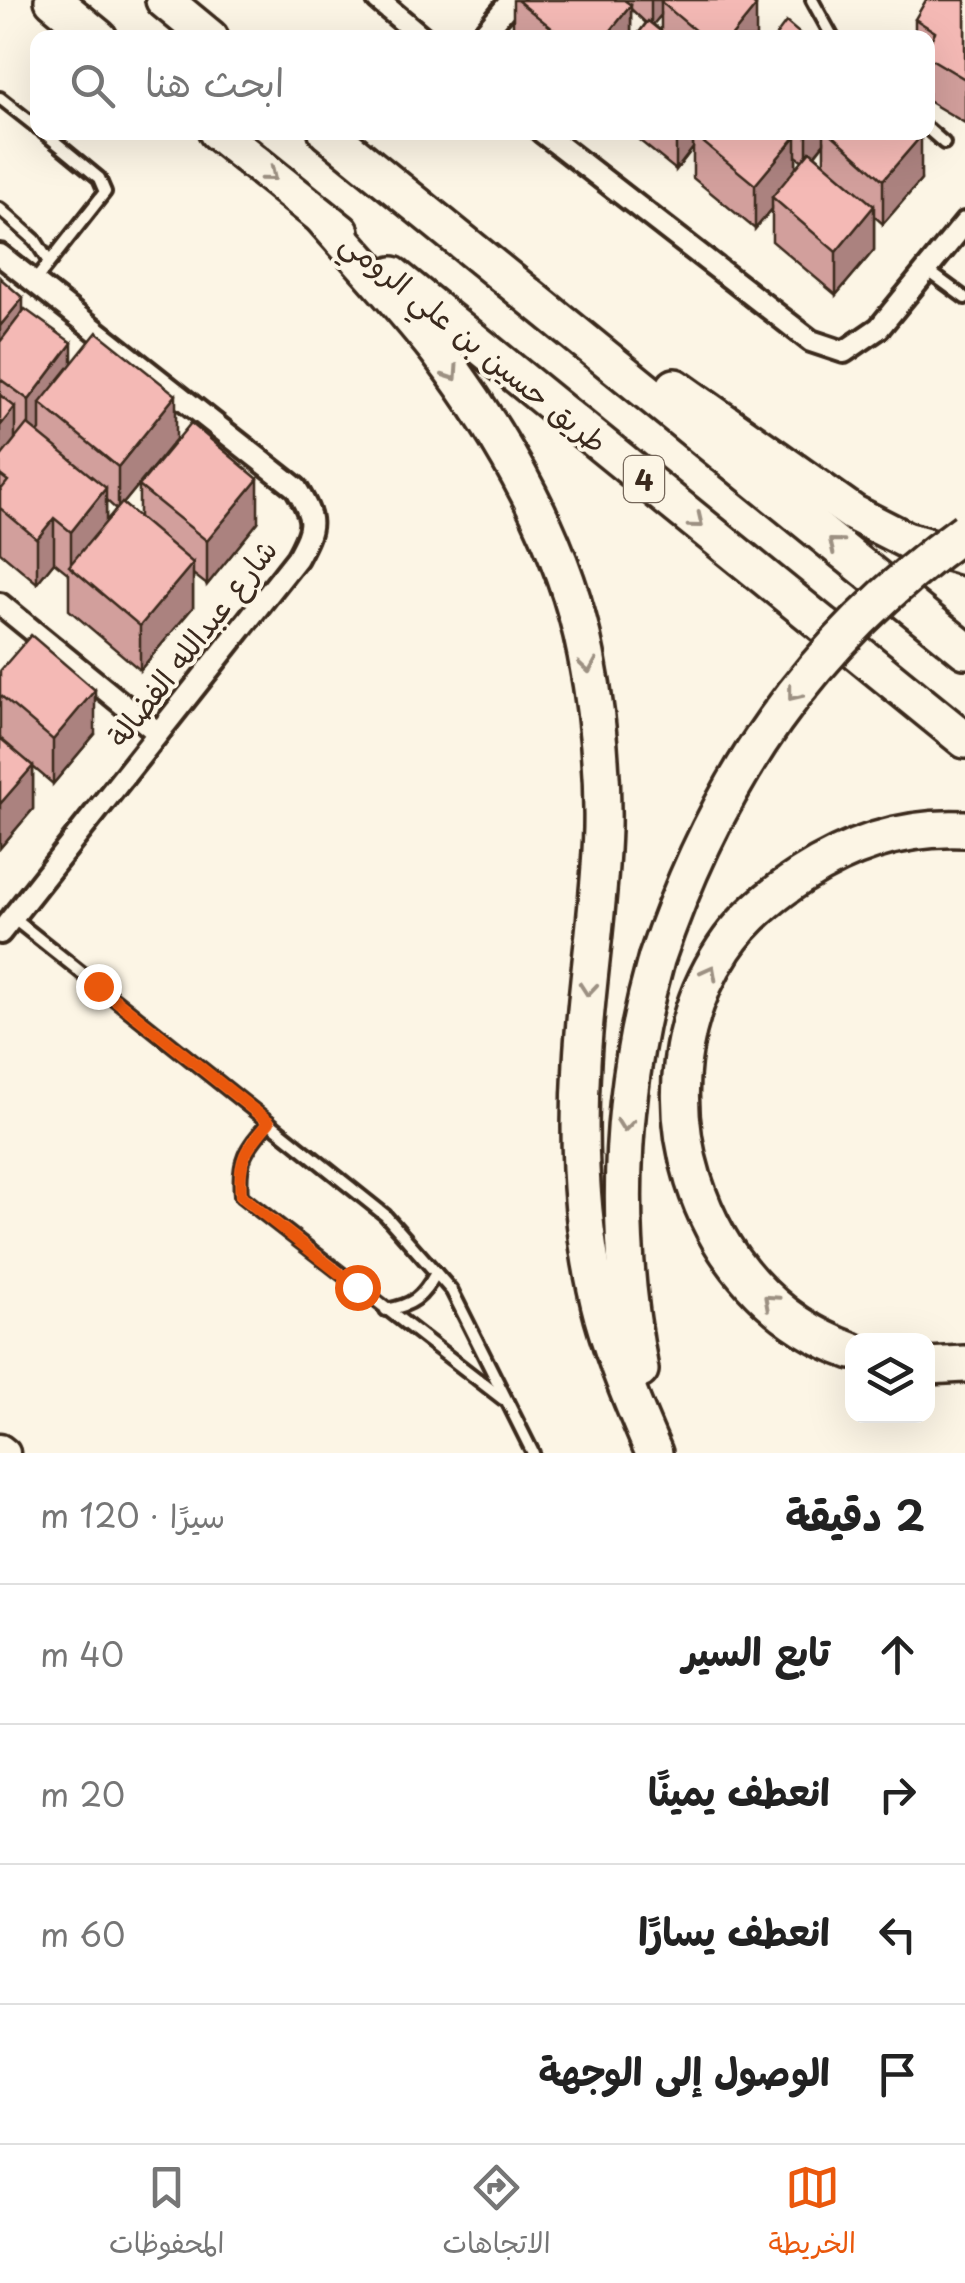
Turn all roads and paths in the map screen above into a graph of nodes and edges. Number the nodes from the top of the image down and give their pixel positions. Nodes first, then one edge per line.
1 (53, 0) edge
2 (164, 0) edge
3 (378, 0) edge
4 (512, 0) edge
5 (812, 0) edge
6 (90, 30) edge
7 (200, 30) edge
8 (413, 30) edge
9 (487, 30) edge
10 (829, 30) edge
11 (0, 98) edge
12 (30, 122) edge
13 (935, 136) edge
14 (52, 140) edge
15 (228, 140) edge
16 (337, 140) edge
17 (552, 140) edge
18 (944, 144) dead end
19 (0, 209) edge
20 (323, 218) junction
21 (964, 226) edge
22 (0, 255) edge
23 (48, 262) junction
24 (927, 270) junction
25 (34, 282) junction
26 (965, 298) edge
27 (965, 531) edge
28 (965, 557) edge
29 (0, 604) edge
30 (965, 650) edge
31 (158, 732) junction
32 (965, 740) edge
33 (965, 829) edge
34 (6, 925) edge
35 (269, 1122) junction
36 (436, 1273) junction
37 (386, 1310) junction
38 (845, 1348) edge
39 (965, 1364) edge
40 (935, 1366) edge
41 (508, 1403) junction
42 (532, 1453) edge
43 (656, 1453) edge

1 - 6 highway
2 - 7 highway
3 - 8 street
4 - 9 street
5 - 10 lane
11 - 12 lane
13 - 18 lane
14 - 23 lane
15 -> 20 highway, طريق حسين بن علي الرومي / 4
16 - 28 highway
30 -> 16 highway, 4
17 - 24 street
19 - 23 lane
20 -> 32 highway, طريق حسين بن علي الرومي / 4
20 -> 43 highway
21 - 24 street
22 - 25 street, شارع عبدالله الفضالة
23 - 25 lane
24 - 26 lane
25 - 31 street, شارع عبدالله الفضالة
27 -> 43 highway, bridge
29 - 31 street
31 - 34 street, شارع عبدالله الفضالة
38 -> 33 highway
34 - 35 lane
35 - 36 lane
35 - 37 lane
36 - 37 lane
36 - 41 lane
37 - 41 lane
39 - 40 highway
41 - 42 lane

